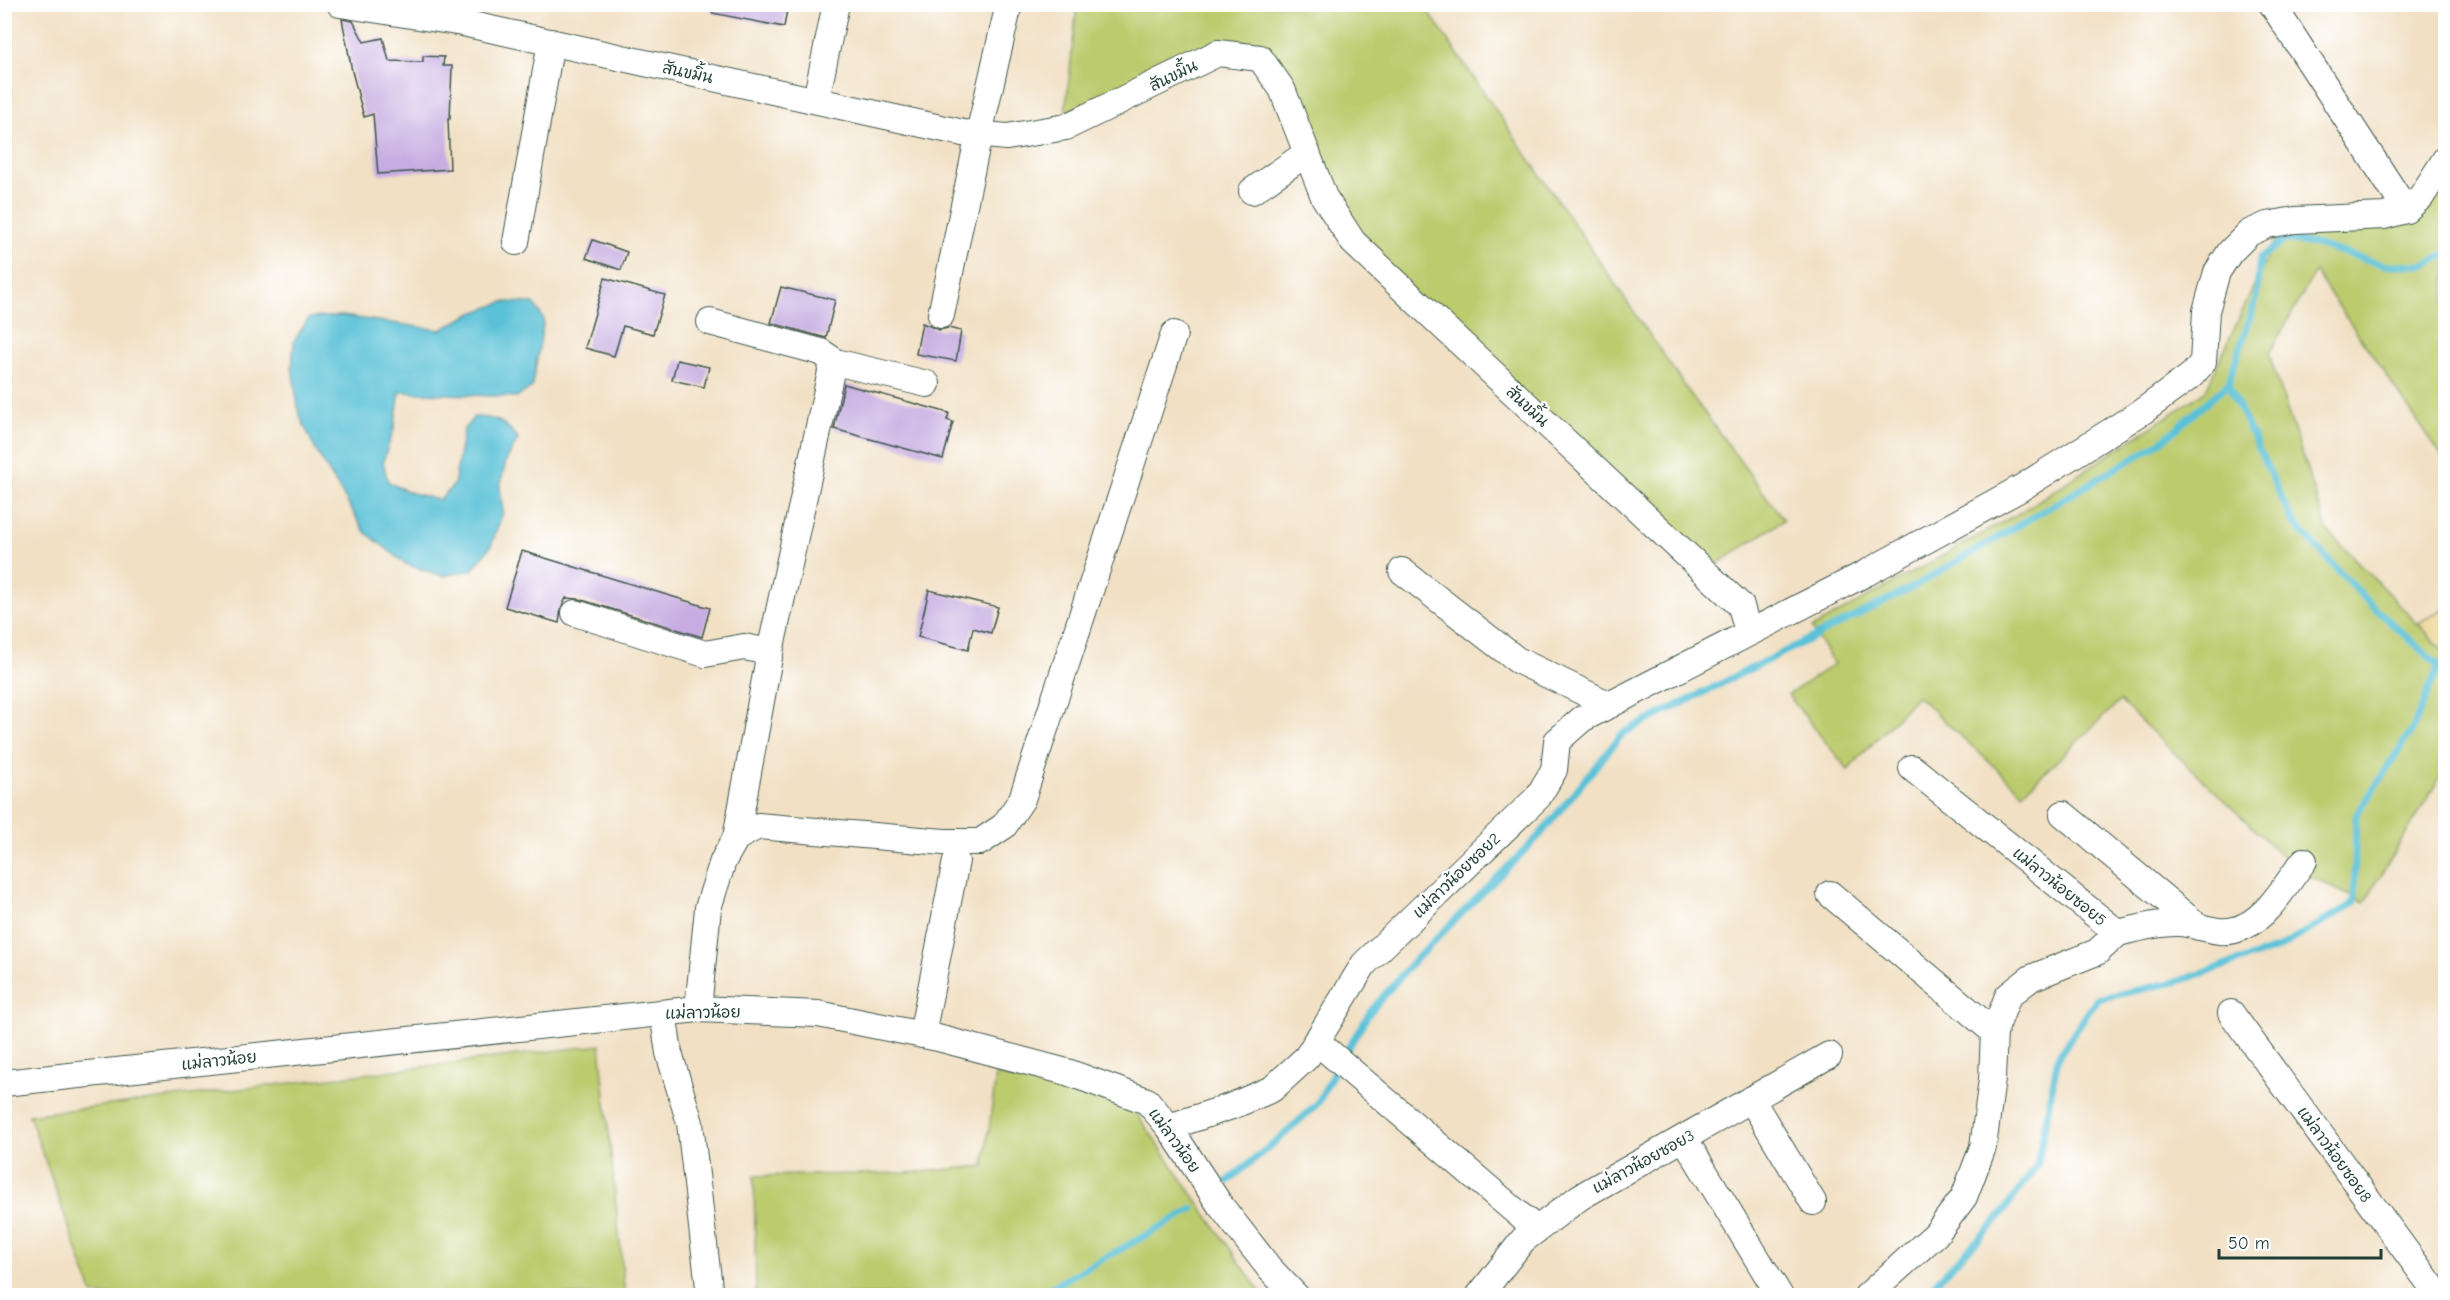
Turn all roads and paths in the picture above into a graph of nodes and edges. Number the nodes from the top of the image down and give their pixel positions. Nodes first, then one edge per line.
1 (340, 4) edge
2 (837, 4) edge
3 (1009, 4) edge
4 (2272, 4) edge
5 (552, 42) junction
6 (816, 100) junction
7 (979, 134) junction
8 (1307, 153) junction
9 (2445, 158) edge
10 (1252, 191) dead end
11 (2406, 210) junction
12 (516, 243) dead end
13 (941, 315) dead end
14 (710, 322) dead end
15 (1174, 334) dead end
16 (831, 361) junction
17 (927, 384) dead end
18 (1402, 572) dead end
19 (575, 613) dead end
20 (1748, 632) junction
21 (770, 652) junction
22 (1610, 705) junction
23 (1912, 768) dead end
24 (2063, 814) dead end
25 (736, 838) junction
26 (956, 861) dead end
27 (2304, 861) dead end
28 (1830, 894) dead end
29 (2202, 930) junction
30 (2118, 933) junction
31 (698, 1009) junction
32 (663, 1013) junction
33 (2231, 1013) dead end
34 (1994, 1032) junction
35 (922, 1035) junction
36 (1316, 1041) junction
37 (1829, 1054) dead end
38 (4, 1083) edge
39 (1751, 1099) junction
40 (1169, 1127) junction
41 (1684, 1138) junction
42 (1813, 1202) dead end
43 (1536, 1229) junction
44 (710, 1296) edge
45 (1296, 1296) edge
46 (1479, 1296) edge
47 (1780, 1296) edge
48 (1867, 1296) edge
49 (2439, 1296) edge

1 - 5 street, สันขมิ้น
2 - 6 street
3 - 7 street
4 - 11 street
5 - 6 street, สันขมิ้น
5 - 12 street
6 - 7 street, สันขมิ้น
7 - 8 street, สันขมิ้น
7 - 13 street
8 - 10 street
8 - 20 street, สันขมิ้น
9 - 11 street
11 - 20 street, แม่ลาวน้อยซอย2
14 - 16 street
15 - 25 street
16 - 17 street
16 - 21 street
18 - 22 street
19 - 21 street
20 - 22 street, แม่ลาวน้อยซอย2
21 - 25 street
22 - 36 street, แม่ลาวน้อยซอย2
23 - 30 street, แม่ลาวน้อยซอย5
24 - 29 street
25 - 31 street
26 - 35 street
27 - 29 street
28 - 34 street
29 - 30 street
30 - 34 street, แม่ลาวน้อยซอย5
31 - 32 street, แม่ลาวน้อย
31 - 35 street, แม่ลาวน้อย
32 - 38 street, แม่ลาวน้อย
32 - 44 street
33 - 49 street, แม่ลาวน้อยซอย8
34 - 48 street, แม่ลาวน้อยซอย5
35 - 40 street, แม่ลาวน้อย
36 - 40 street, แม่ลาวน้อยซอย2
36 - 43 street
37 - 39 street, แม่ลาวน้อยซอย3
39 - 41 street, แม่ลาวน้อยซอย3
39 - 42 street
40 - 45 street, แม่ลาวน้อย
41 - 43 street, แม่ลาวน้อยซอย3
41 - 47 street
43 - 46 street, แม่ลาวน้อยซอย3

